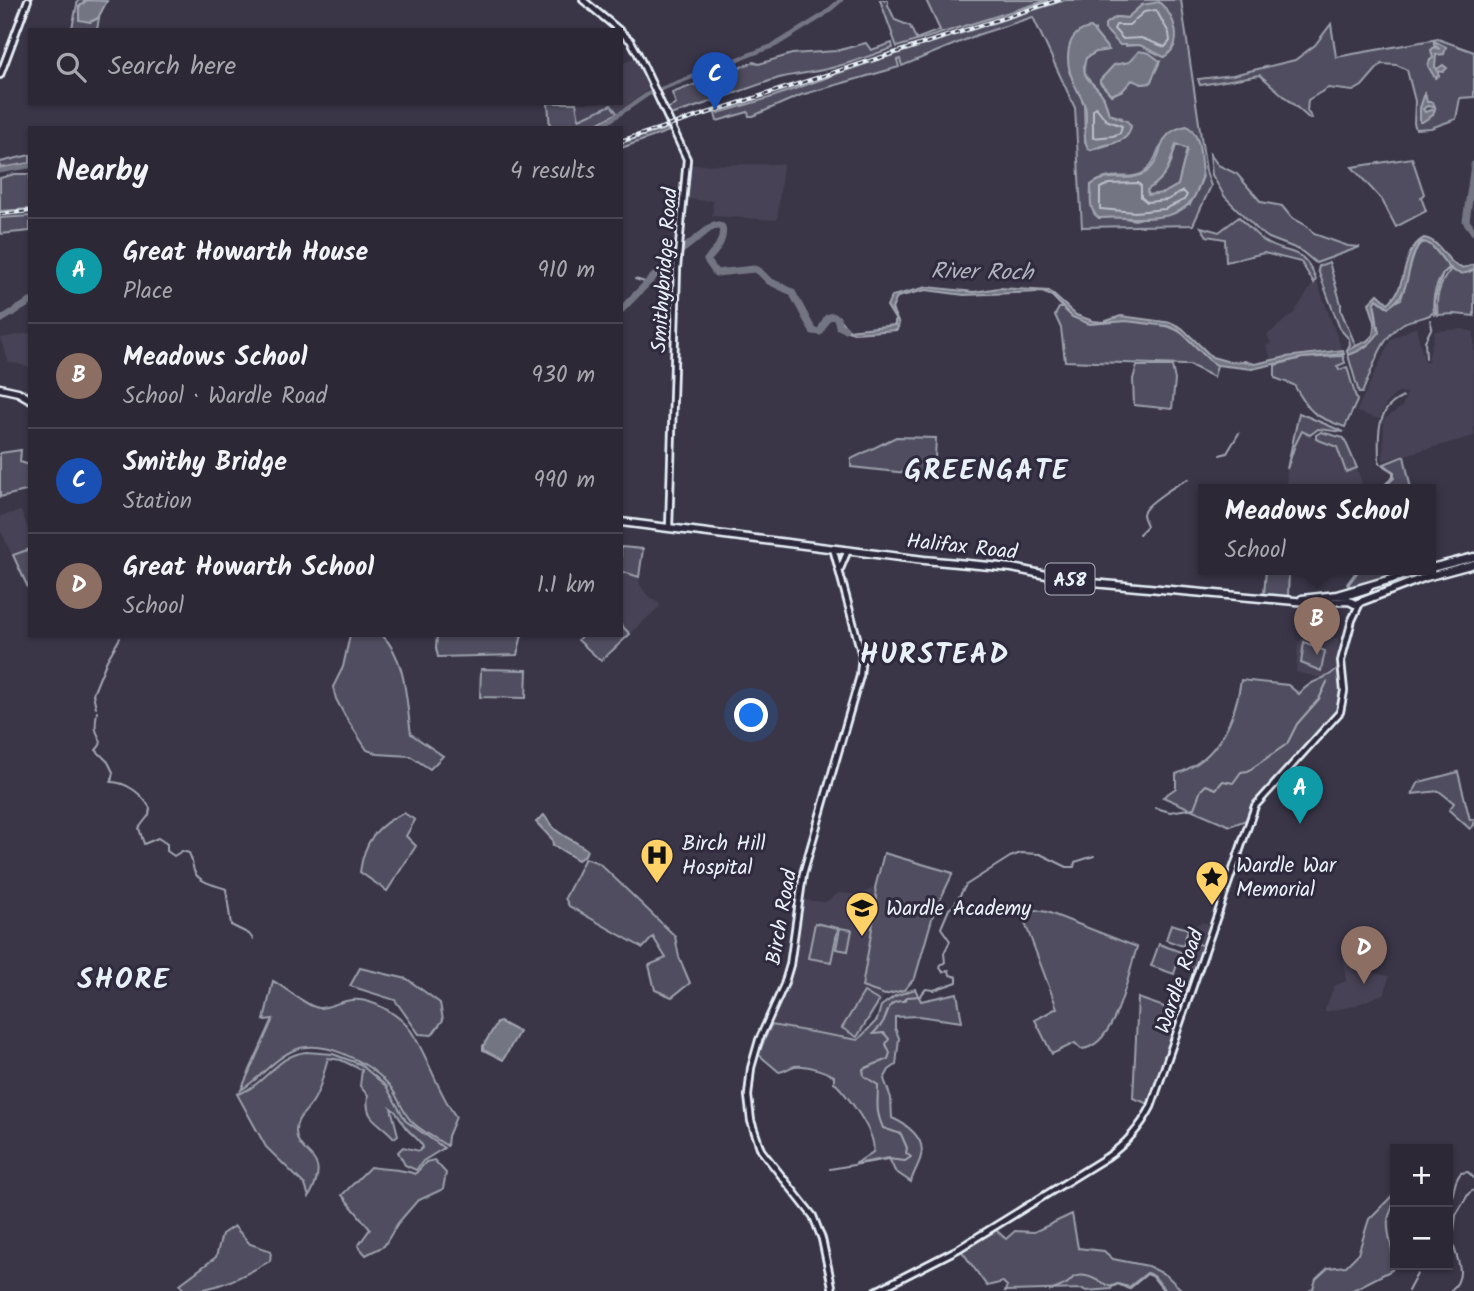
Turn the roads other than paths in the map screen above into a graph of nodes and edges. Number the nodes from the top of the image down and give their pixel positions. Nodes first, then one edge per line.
1 (28, 0) edge
2 (583, 0) edge
3 (616, 28) edge
4 (623, 34) edge
5 (0, 75) edge
6 (0, 388) edge
7 (28, 397) edge
8 (623, 522) edge
9 (669, 528) junction
10 (833, 548) junction
11 (846, 550) junction
12 (1474, 557) edge
13 (837, 564) junction
14 (1474, 564) edge
15 (1436, 567) edge
16 (839, 571) junction
17 (1436, 574) edge
18 (1409, 575) edge
19 (1433, 575) edge
20 (1397, 579) junction
21 (1336, 595) junction
22 (1293, 600) junction
23 (1354, 601) junction
24 (833, 1291) edge
25 (876, 1291) edge

1 - 5 street
2 - 3 street, Smithybridge Road
4 - 9 street, Smithybridge Road
6 - 7 highway
8 - 9 highway, A58
9 - 10 highway, Halifax Road / A58
10 - 11 highway, Halifax Road / A58
10 - 13 street, Birch Road
11 - 13 street
11 - 16 street
11 - 22 highway, Halifax Road / A58
12 - 15 highway, Halifax Road / A58
13 - 16 street, Birch Road
14 - 17 highway, Halifax Road / A58
16 - 24 street, Birch Road
18 - 20 highway, Halifax Road / A58
19 - 23 highway, Halifax Road / A58
20 - 21 highway, Halifax Road / A58
20 - 23 highway, A58
21 - 22 highway, Halifax Road / A58
21 - 23 highway, Halifax Road / A58
22 - 23 highway, Halifax Road / A58
23 - 25 street, Wardle Road

